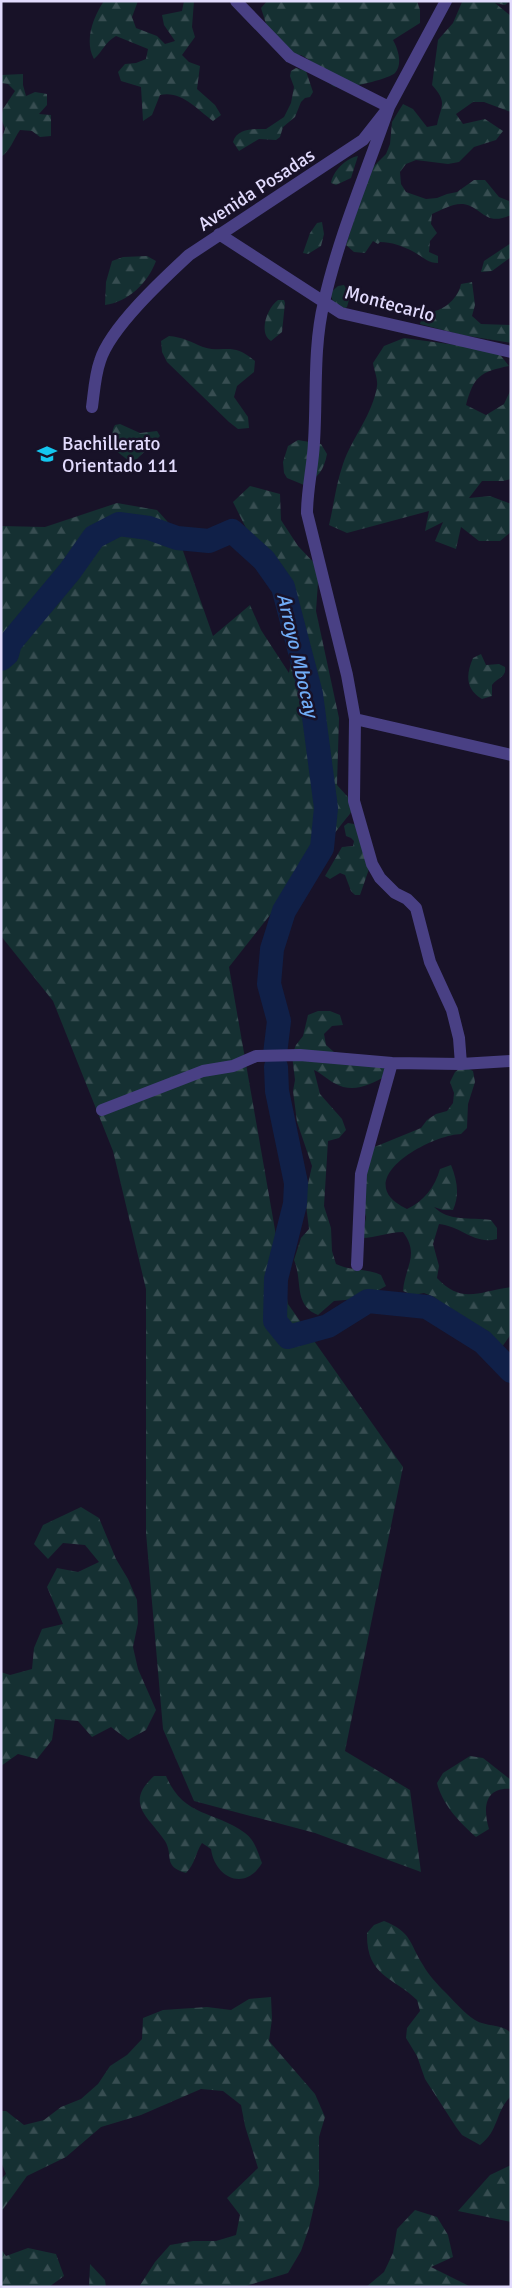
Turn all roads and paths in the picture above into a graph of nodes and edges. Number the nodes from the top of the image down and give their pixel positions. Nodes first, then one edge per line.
1 (236, 1) edge
2 (446, 1) edge
3 (389, 107) junction
4 (219, 234) junction
5 (323, 303) junction
6 (511, 352) edge
7 (92, 407) dead end
8 (355, 719) junction
9 (511, 755) edge
10 (511, 1061) edge
11 (392, 1063) junction
12 (461, 1064) junction
13 (102, 1110) dead end
14 (357, 1265) dead end

1 - 3 street
2 - 3 street, Avenida Posadas
3 - 4 street, Avenida Posadas
3 - 5 street
4 - 5 street, Montecarlo
4 - 7 street, Avenida Posadas
5 - 6 street, Montecarlo
5 - 8 street
8 - 9 street
8 - 12 street
10 - 12 street
11 - 12 street
11 - 13 street
11 - 14 street

